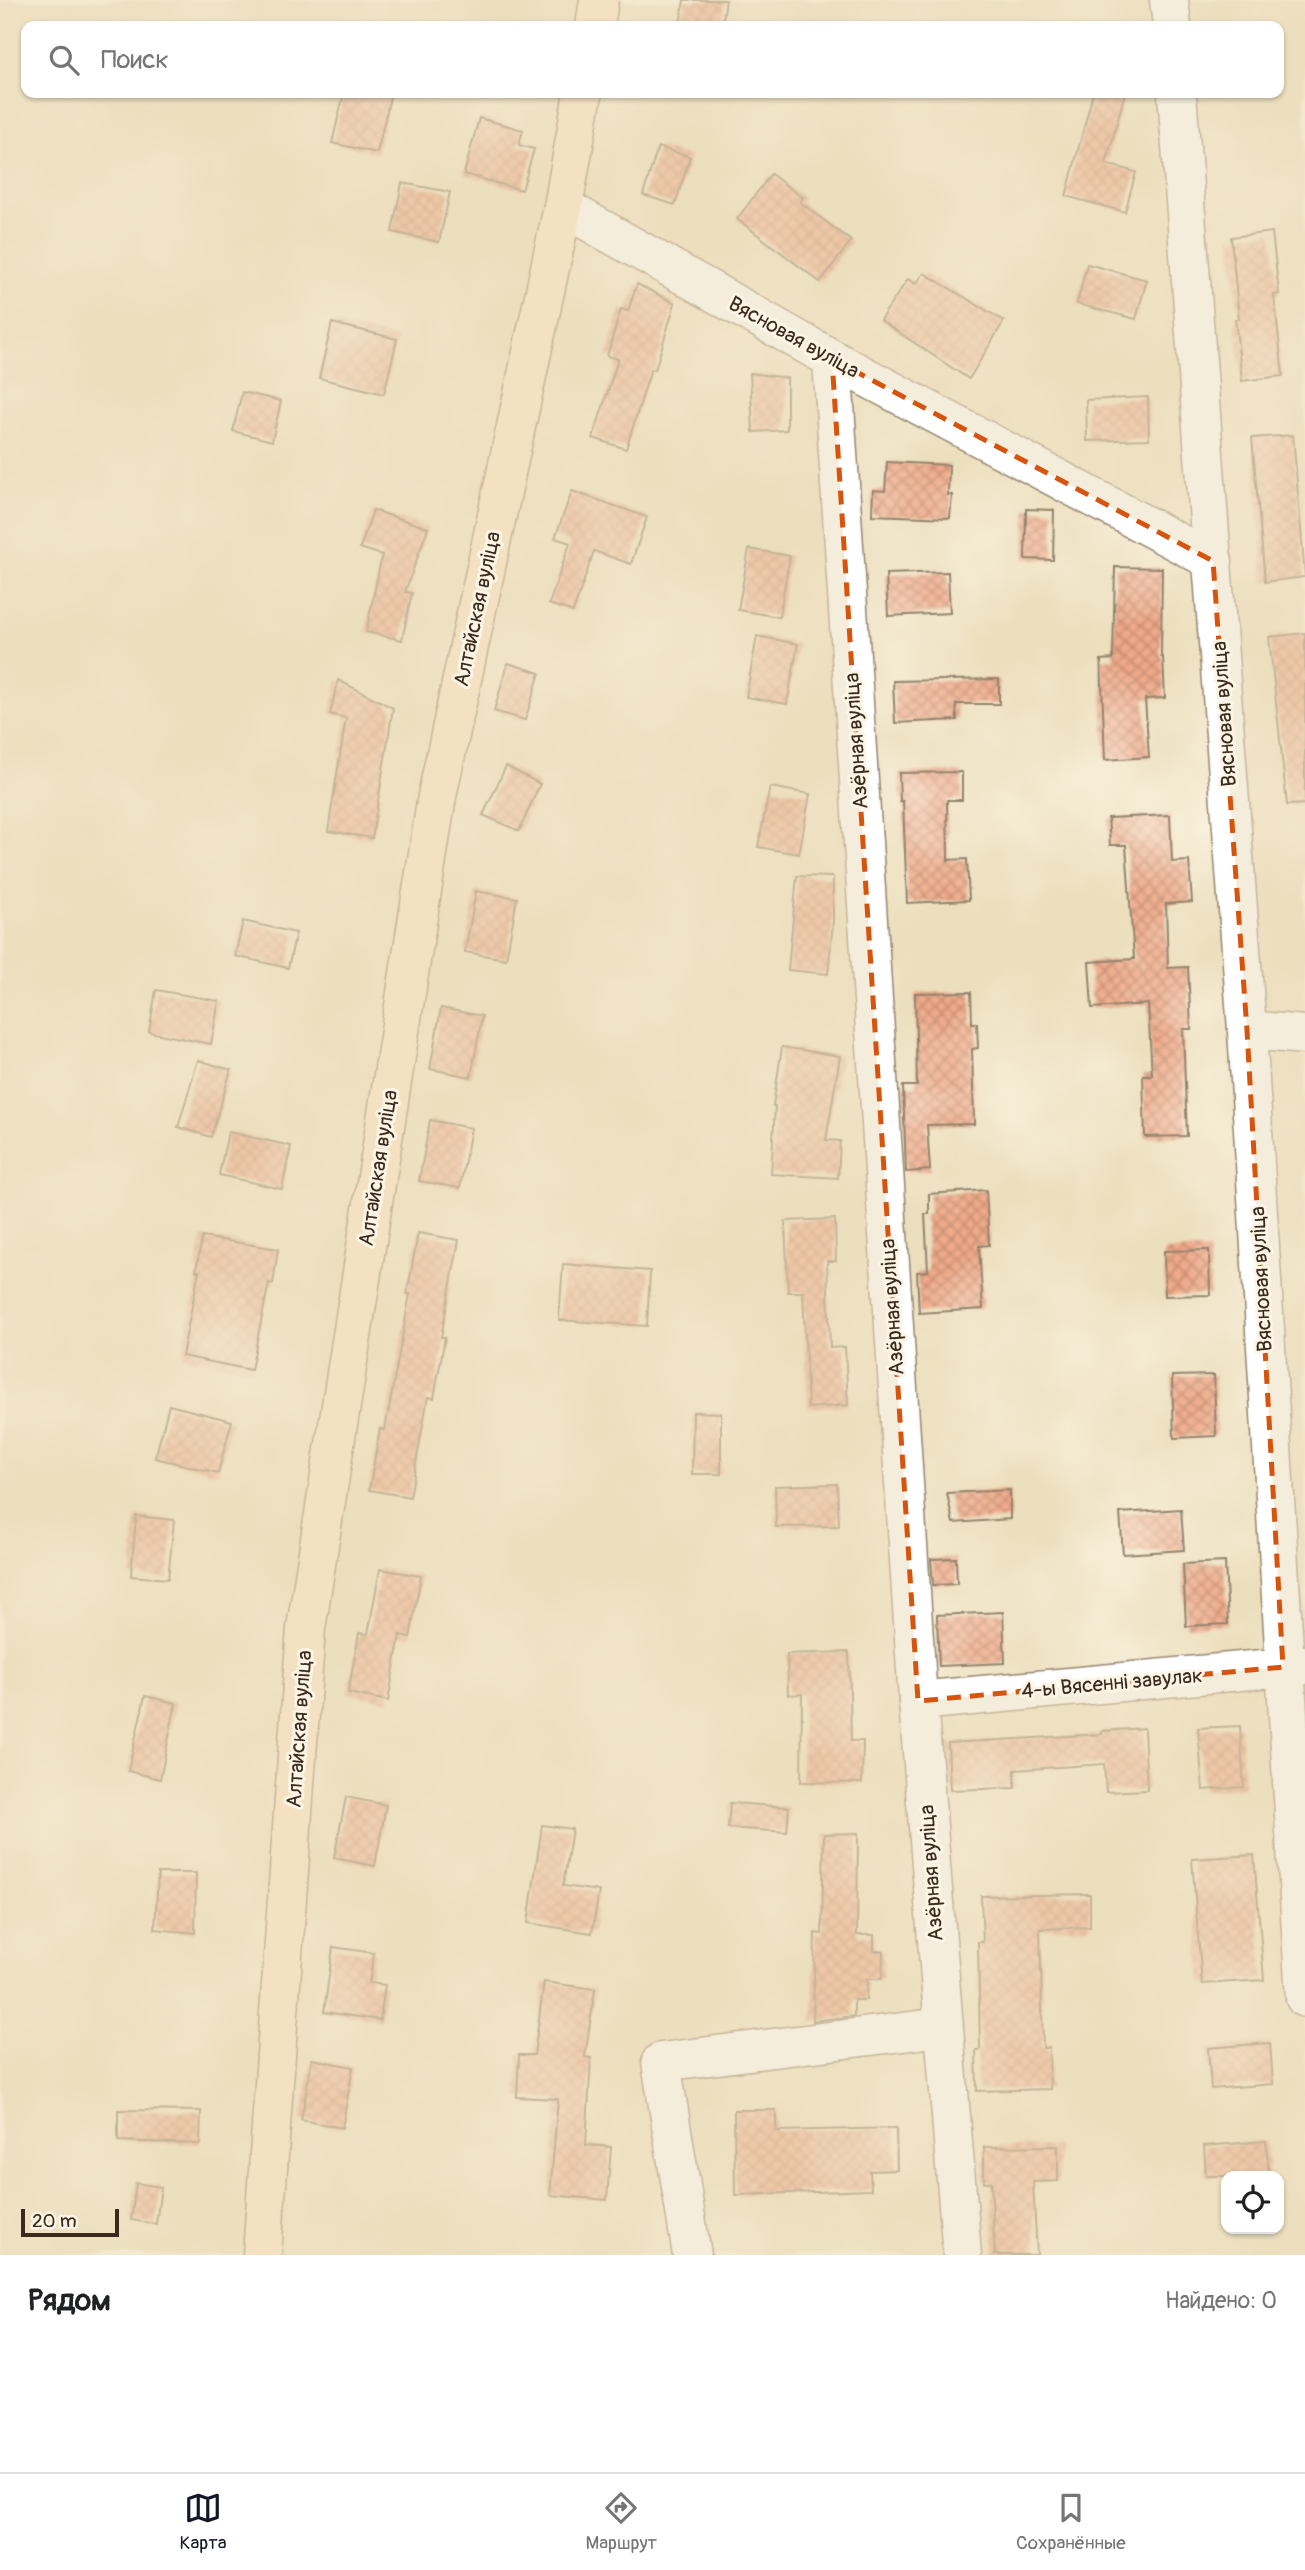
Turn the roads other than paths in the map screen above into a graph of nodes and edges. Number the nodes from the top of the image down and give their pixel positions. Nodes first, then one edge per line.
1 (599, 0) edge
2 (1170, 0) edge
3 (596, 21) edge
4 (1171, 21) edge
5 (582, 98) edge
6 (1177, 98) edge
7 (563, 207) junction
8 (832, 359) junction
9 (1213, 561) junction
10 (1247, 1030) junction
11 (1305, 1035) edge
12 (1294, 1666) edge
13 (918, 1701) junction
14 (1305, 1998) edge
15 (943, 2027) junction
16 (262, 2255) edge
17 (692, 2255) edge
18 (962, 2255) edge

1 - 3 main road
2 - 4 street
5 - 7 main road, Алтайская вуліца
6 - 9 street, Вясновая вуліца
7 - 8 street, Вясновая вуліца
7 - 16 main road, Алтайская вуліца
8 - 9 street, Вясновая вуліца
8 - 13 street, Азёрная вуліца
9 - 10 street, Вясновая вуліца
10 - 11 street
10 - 12 street, Вясновая вуліца
12 - 13 street, 4-ы Вясенні завулак
12 - 14 street, Вясновая вуліца
13 - 15 street, Азёрная вуліца
15 - 17 street
15 - 18 street, Азёрная вуліца

